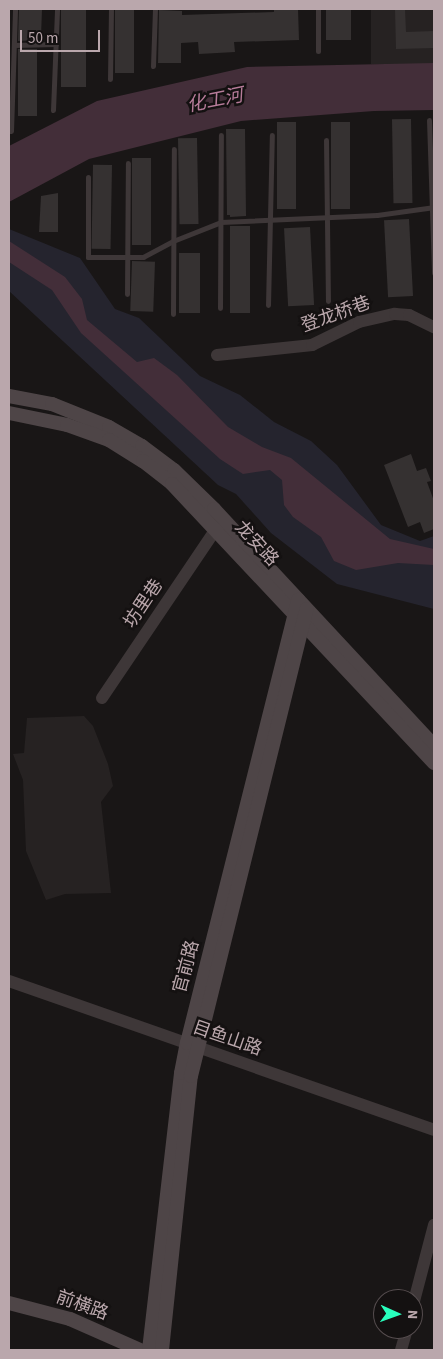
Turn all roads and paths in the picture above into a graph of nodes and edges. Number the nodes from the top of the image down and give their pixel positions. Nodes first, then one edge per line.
1 (16, 9) edge
2 (57, 9) edge
3 (111, 9) edge
4 (155, 9) edge
5 (318, 9) edge
6 (56, 44) junction
7 (14, 45) junction
8 (318, 51) dead end
9 (153, 66) dead end
10 (110, 79) dead end
11 (53, 110) dead end
12 (429, 120) dead end
13 (11, 131) dead end
14 (221, 135) dead end
15 (272, 135) dead end
16 (326, 140) dead end
17 (174, 149) dead end
18 (128, 163) dead end
19 (88, 177) dead end
20 (433, 207) edge
21 (327, 217) junction
22 (270, 220) junction
23 (221, 222) junction
24 (173, 241) junction
25 (128, 257) junction
26 (434, 273) edge
27 (127, 294) dead end
28 (328, 301) dead end
29 (268, 305) dead end
30 (220, 308) dead end
31 (173, 314) dead end
32 (434, 327) edge
33 (217, 355) dead end
34 (9, 396) edge
35 (9, 413) edge
36 (216, 529) junction
37 (301, 611) junction
38 (102, 698) dead end
39 (434, 746) edge
40 (434, 763) edge
41 (9, 981) edge
42 (192, 1045) junction
43 (434, 1130) edge
44 (434, 1225) edge
45 (417, 1289) edge
46 (9, 1304) edge
47 (140, 1350) edge
48 (150, 1350) edge
49 (162, 1350) edge

1 - 7 lane
2 - 6 lane
3 - 10 lane
4 - 9 lane
5 - 8 lane
6 - 7 lane
6 - 11 lane
7 - 13 lane
12 - 20 lane
14 - 23 lane
15 - 22 lane
16 - 21 lane
17 - 24 lane
18 - 25 lane
19 - 25 lane
20 - 21 lane
20 - 26 lane
21 - 22 lane
21 - 28 lane
22 - 23 lane
22 - 29 lane
23 - 24 lane
23 - 30 lane
24 - 25 lane
24 - 31 lane
25 - 27 lane
32 - 33 street, 登龙桥巷
34 - 37 main road, 龙安路
35 - 36 main road, 龙安路
36 - 37 main road, 龙安路
36 - 38 street, 坊里巷
37 - 39 main road, 龙安路
37 - 40 main road, 龙安路
37 - 42 main road, 官前路
41 - 42 street, 目鱼山路
42 - 43 street, 目鱼山路
42 - 48 main road, 官前路
42 - 49 main road, 官前路
44 - 45 street
46 - 47 main road, 前横路

